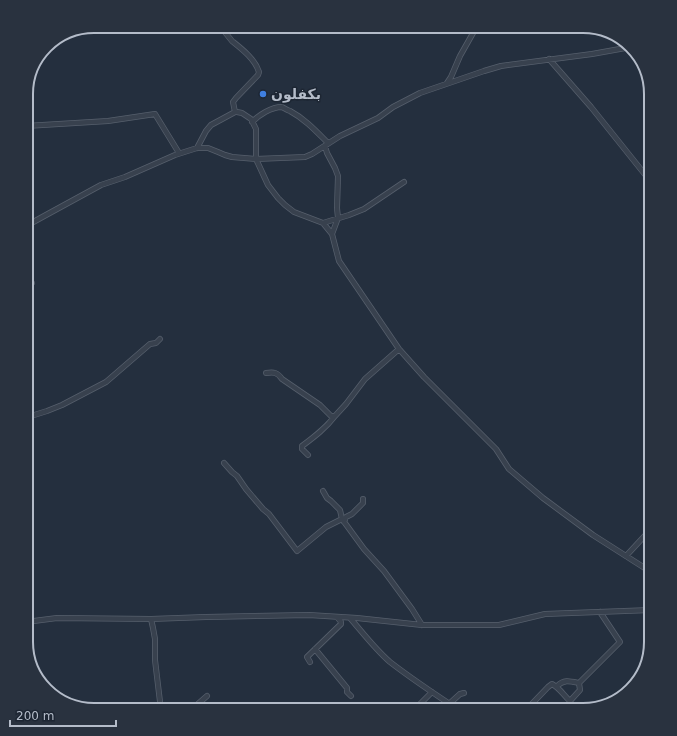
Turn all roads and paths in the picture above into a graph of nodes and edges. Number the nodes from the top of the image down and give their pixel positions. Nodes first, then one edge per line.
1 (226, 33) edge
2 (473, 33) edge
3 (623, 48) edge
4 (548, 59) junction
5 (446, 83) junction
6 (235, 112) junction
7 (252, 122) junction
8 (33, 126) edge
9 (326, 144) junction
10 (197, 148) junction
11 (179, 153) junction
12 (256, 159) junction
13 (644, 174) edge
14 (404, 182) dead end
15 (338, 218) junction
16 (33, 222) edge
17 (323, 224) junction
18 (332, 234) junction
19 (160, 339) dead end
20 (399, 349) junction
21 (266, 373) dead end
22 (33, 415) edge
23 (335, 416) junction
24 (308, 455) dead end
25 (224, 462) dead end
26 (323, 491) dead end
27 (363, 499) dead end
28 (343, 520) junction
29 (644, 537) edge
30 (626, 556) junction
31 (644, 568) edge
32 (644, 610) edge
33 (600, 612) junction
34 (337, 617) junction
35 (350, 618) junction
36 (151, 619) junction
37 (33, 621) edge
38 (422, 625) junction
39 (315, 649) junction
40 (310, 662) dead end
41 (579, 683) junction
42 (557, 686) junction
43 (432, 692) junction
44 (464, 694) dead end
45 (206, 696) dead end
46 (351, 696) dead end
47 (160, 703) edge
48 (198, 703) edge
49 (421, 703) edge
50 (448, 703) edge
51 (450, 703) edge
52 (533, 703) edge

1 - 6 street
2 - 5 street
3 - 4 street
4 - 5 street
4 - 13 street
5 - 9 street
6 - 7 street
6 - 10 street
7 - 9 street
7 - 12 street
8 - 11 street
9 - 12 street
9 - 15 street
10 - 11 street
10 - 12 street
11 - 16 street
12 - 17 street
14 - 15 street
15 - 17 street
15 - 18 street
17 - 18 street
18 - 20 street
19 - 22 street
20 - 23 street
20 - 30 street
21 - 23 street
23 - 24 street
25 - 28 street
26 - 28 street
27 - 28 street
28 - 38 street
29 - 30 street
30 - 31 street
32 - 33 street
33 - 38 street
33 - 41 street
34 - 35 street
34 - 36 street
34 - 39 street
35 - 38 street
35 - 43 street
36 - 37 street
36 - 47 street
39 - 40 street
39 - 46 street
41 - 42 street
41 - 42 street
42 - 52 street
43 - 49 street
43 - 50 street
44 - 51 street
45 - 48 street

